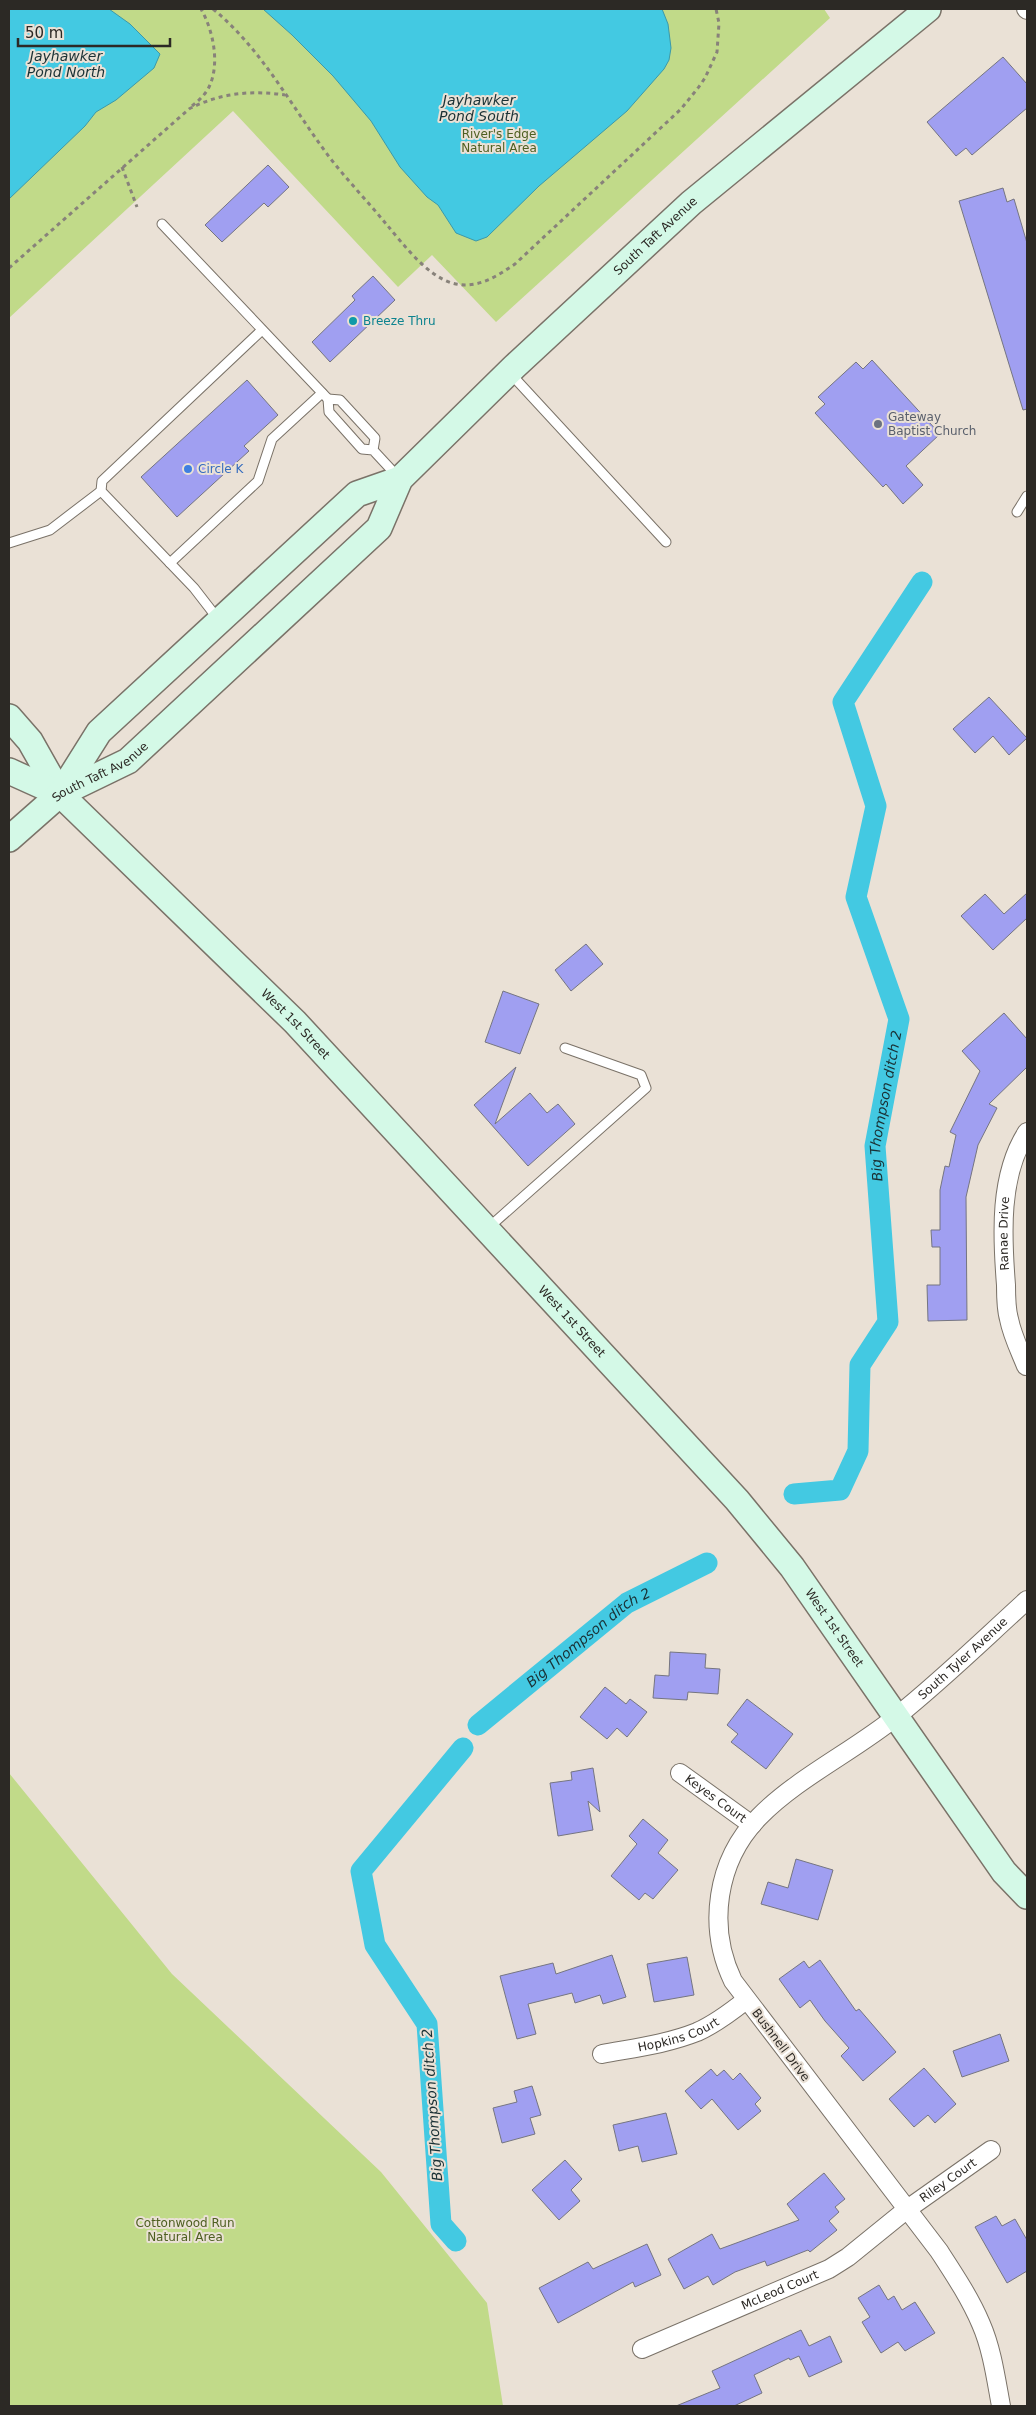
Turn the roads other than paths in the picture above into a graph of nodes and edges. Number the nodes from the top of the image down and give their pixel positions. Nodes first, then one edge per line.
1 (928, 9) edge
2 (162, 224) dead end
3 (262, 330) junction
4 (510, 372) junction
5 (325, 396) junction
6 (373, 450) junction
7 (400, 479) junction
8 (101, 491) junction
9 (1027, 496) edge
10 (1017, 512) dead end
11 (666, 542) dead end
12 (9, 543) edge
13 (170, 563) junction
14 (219, 621) junction
15 (9, 717) edge
16 (9, 771) edge
17 (60, 794) junction
18 (9, 839) edge
19 (565, 1048) dead end
20 (1027, 1132) edge
21 (487, 1229) junction
22 (1026, 1366) dead end
23 (1027, 1600) edge
24 (897, 1716) junction
25 (680, 1773) dead end
26 (752, 1825) junction
27 (1027, 1896) edge
28 (746, 2000) junction
29 (602, 2054) dead end
30 (991, 2150) dead end
31 (906, 2210) junction
32 (642, 2349) dead end
33 (1000, 2406) edge

1 - 4 main road, South Taft Avenue
2 - 3 lane
3 - 5 lane
3 - 8 lane
4 - 7 main road, South Taft Avenue
4 - 11 lane
5 - 6 lane
5 - 6 lane
5 - 13 lane
6 - 7 lane
7 - 14 main road, South Taft Avenue
7 - 17 main road, South Taft Avenue
8 - 12 lane
8 - 13 lane
9 - 10 lane
13 - 14 lane
14 - 17 main road, South Taft Avenue
15 - 17 main road, West 1st Street
16 - 17 main road, West 1st Street
17 - 18 main road
17 - 21 main road, West 1st Street
19 - 21 lane
20 - 22 street, Ranae Drive
21 - 24 main road, West 1st Street
23 - 24 street, South Tyler Avenue
24 - 26 street, Bushnell Drive
24 - 27 main road, West 1st Street
25 - 26 street, Keyes Court
26 - 28 street, Bushnell Drive
28 - 29 street, Hopkins Court
28 - 31 street, Bushnell Drive
30 - 31 street, Riley Court
31 - 32 street, McLeod Court
31 - 33 street, Bushnell Drive

